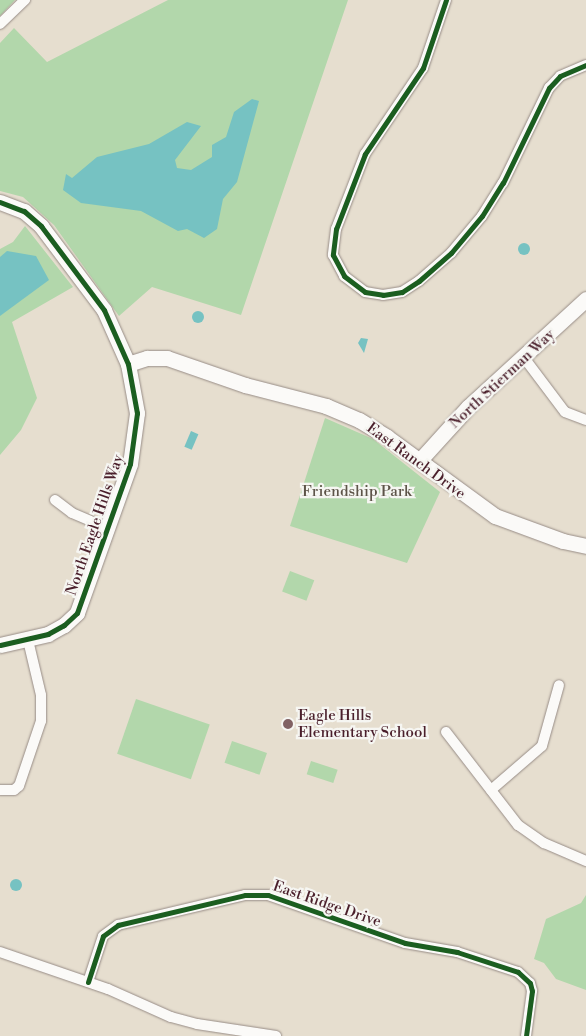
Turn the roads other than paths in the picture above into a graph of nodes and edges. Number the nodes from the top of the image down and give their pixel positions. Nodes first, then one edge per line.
1 (25, 0) edge
2 (446, 0) edge
3 (0, 24) edge
4 (586, 65) edge
5 (0, 202) edge
6 (586, 299) edge
7 (524, 359) junction
8 (128, 364) junction
9 (586, 420) edge
10 (420, 460) junction
11 (55, 500) dead end
12 (108, 528) junction
13 (586, 546) edge
14 (28, 640) junction
15 (0, 645) edge
16 (559, 685) dead end
17 (446, 732) dead end
18 (0, 790) edge
19 (491, 790) junction
20 (586, 862) edge
21 (0, 952) edge
22 (88, 982) junction
23 (276, 1036) edge
24 (526, 1036) edge

1 - 3 street
2 - 4 street
5 - 8 street, North Eagle Hills Way
6 - 7 street, North Stierman Way
7 - 9 street
7 - 10 street, North Stierman Way
8 - 10 street, East Ranch Drive
8 - 12 street, North Eagle Hills Way
10 - 13 street, East Ranch Drive
11 - 12 street, North Eagle Hills Way
12 - 14 street, North Eagle Hills Way
14 - 15 street, North Eagle Hills Way
14 - 18 street
16 - 19 street
17 - 19 street
19 - 20 street
21 - 22 street
22 - 23 street
22 - 24 street, East Ridge Drive

